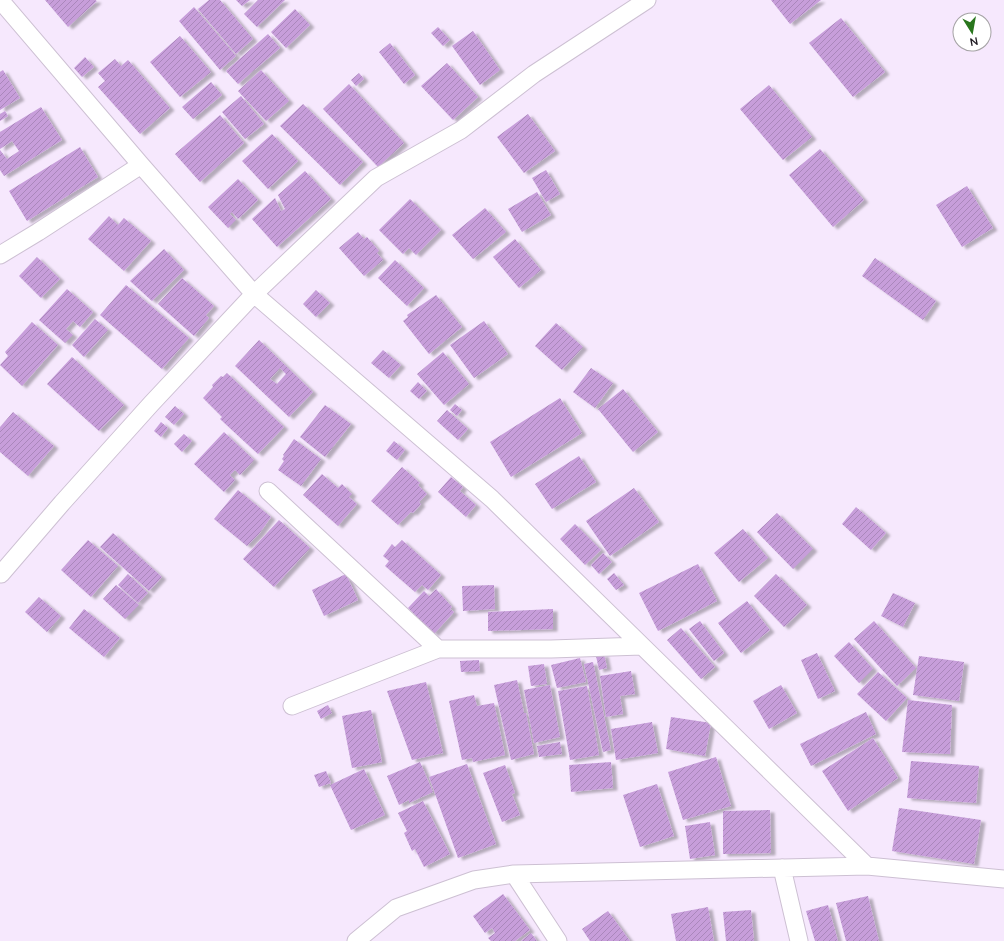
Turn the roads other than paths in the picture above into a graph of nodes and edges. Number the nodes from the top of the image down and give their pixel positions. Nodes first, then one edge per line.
1 (0, 0) edge
2 (646, 0) edge
3 (141, 165) junction
4 (0, 255) edge
5 (254, 294) junction
6 (268, 490) dead end
7 (1, 574) dead end
8 (642, 646) junction
9 (438, 649) junction
10 (292, 706) dead end
11 (867, 866) junction
12 (782, 868) junction
13 (514, 874) junction
14 (1004, 879) edge
15 (356, 941) edge
16 (558, 941) edge
17 (799, 941) edge

1 - 3 street
2 - 5 street
3 - 4 street
3 - 5 street
5 - 7 street
5 - 8 street
6 - 9 street
8 - 9 street
8 - 11 street
9 - 10 street
11 - 12 street
11 - 14 street
12 - 13 street
12 - 17 street
13 - 15 street
13 - 16 street

